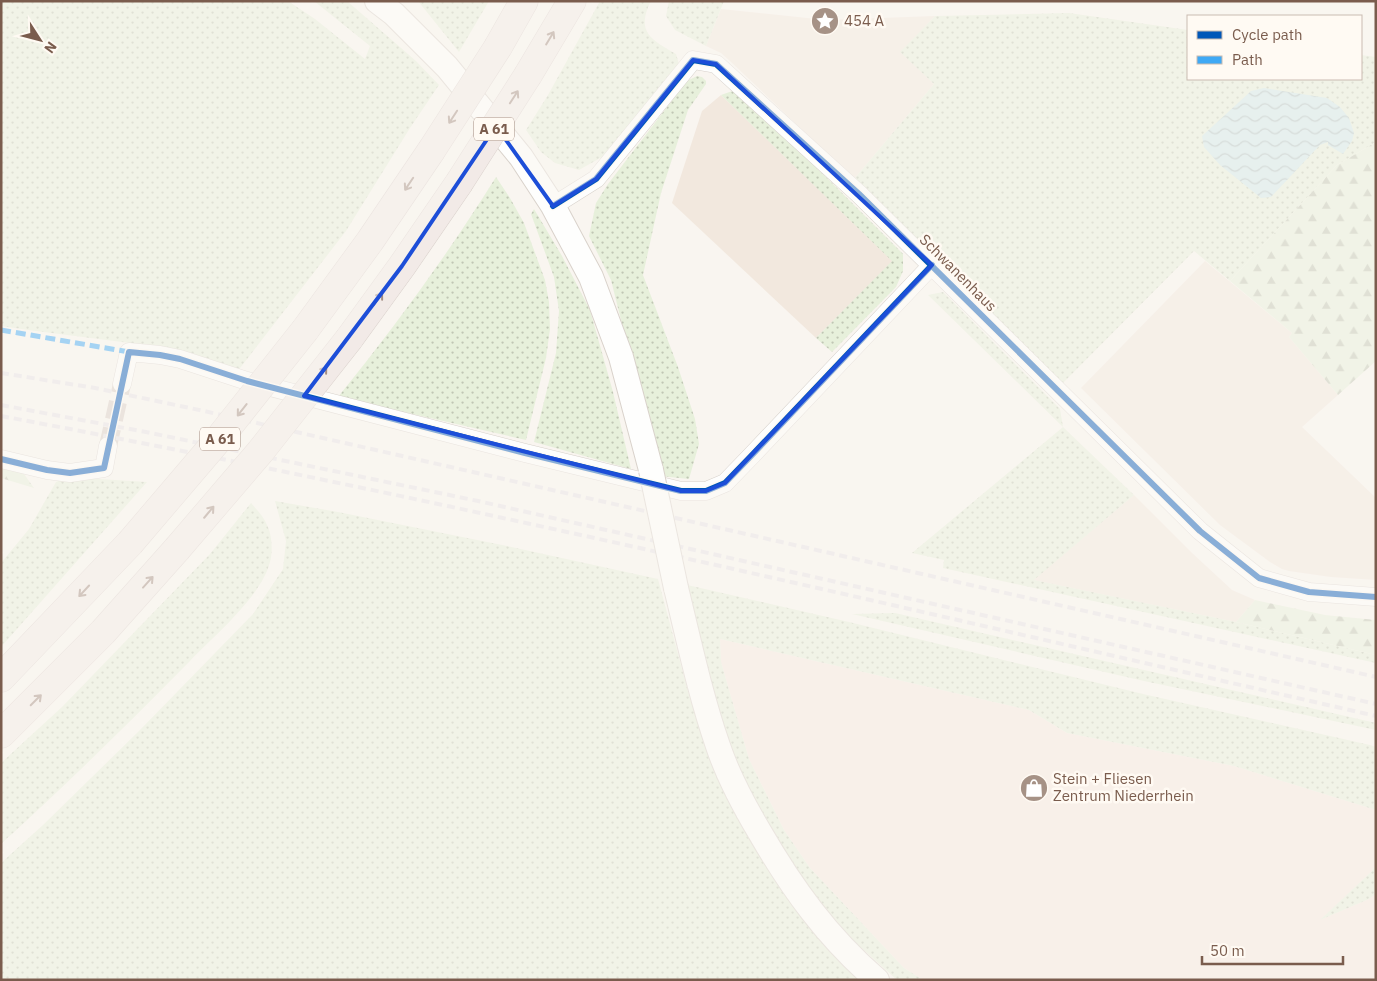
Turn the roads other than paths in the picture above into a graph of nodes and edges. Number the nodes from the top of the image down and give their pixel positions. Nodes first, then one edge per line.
1 (377, 1) edge
2 (524, 1) edge
3 (572, 1) edge
4 (553, 206) junction
5 (932, 265) junction
6 (122, 384) tunnel mouth
7 (108, 446) tunnel mouth
8 (1, 459) edge
9 (1376, 597) edge
10 (1, 678) edge
11 (1, 734) edge
12 (877, 980) edge

1 - 4 main road
2 -> 10 highway, A 61, bridge
11 -> 3 highway, A 61, bridge
4 - 5 street, Schwanenhaus
4 - 12 main road, bridge
5 - 6 street
5 - 9 street, Schwanenhaus
7 - 8 street

